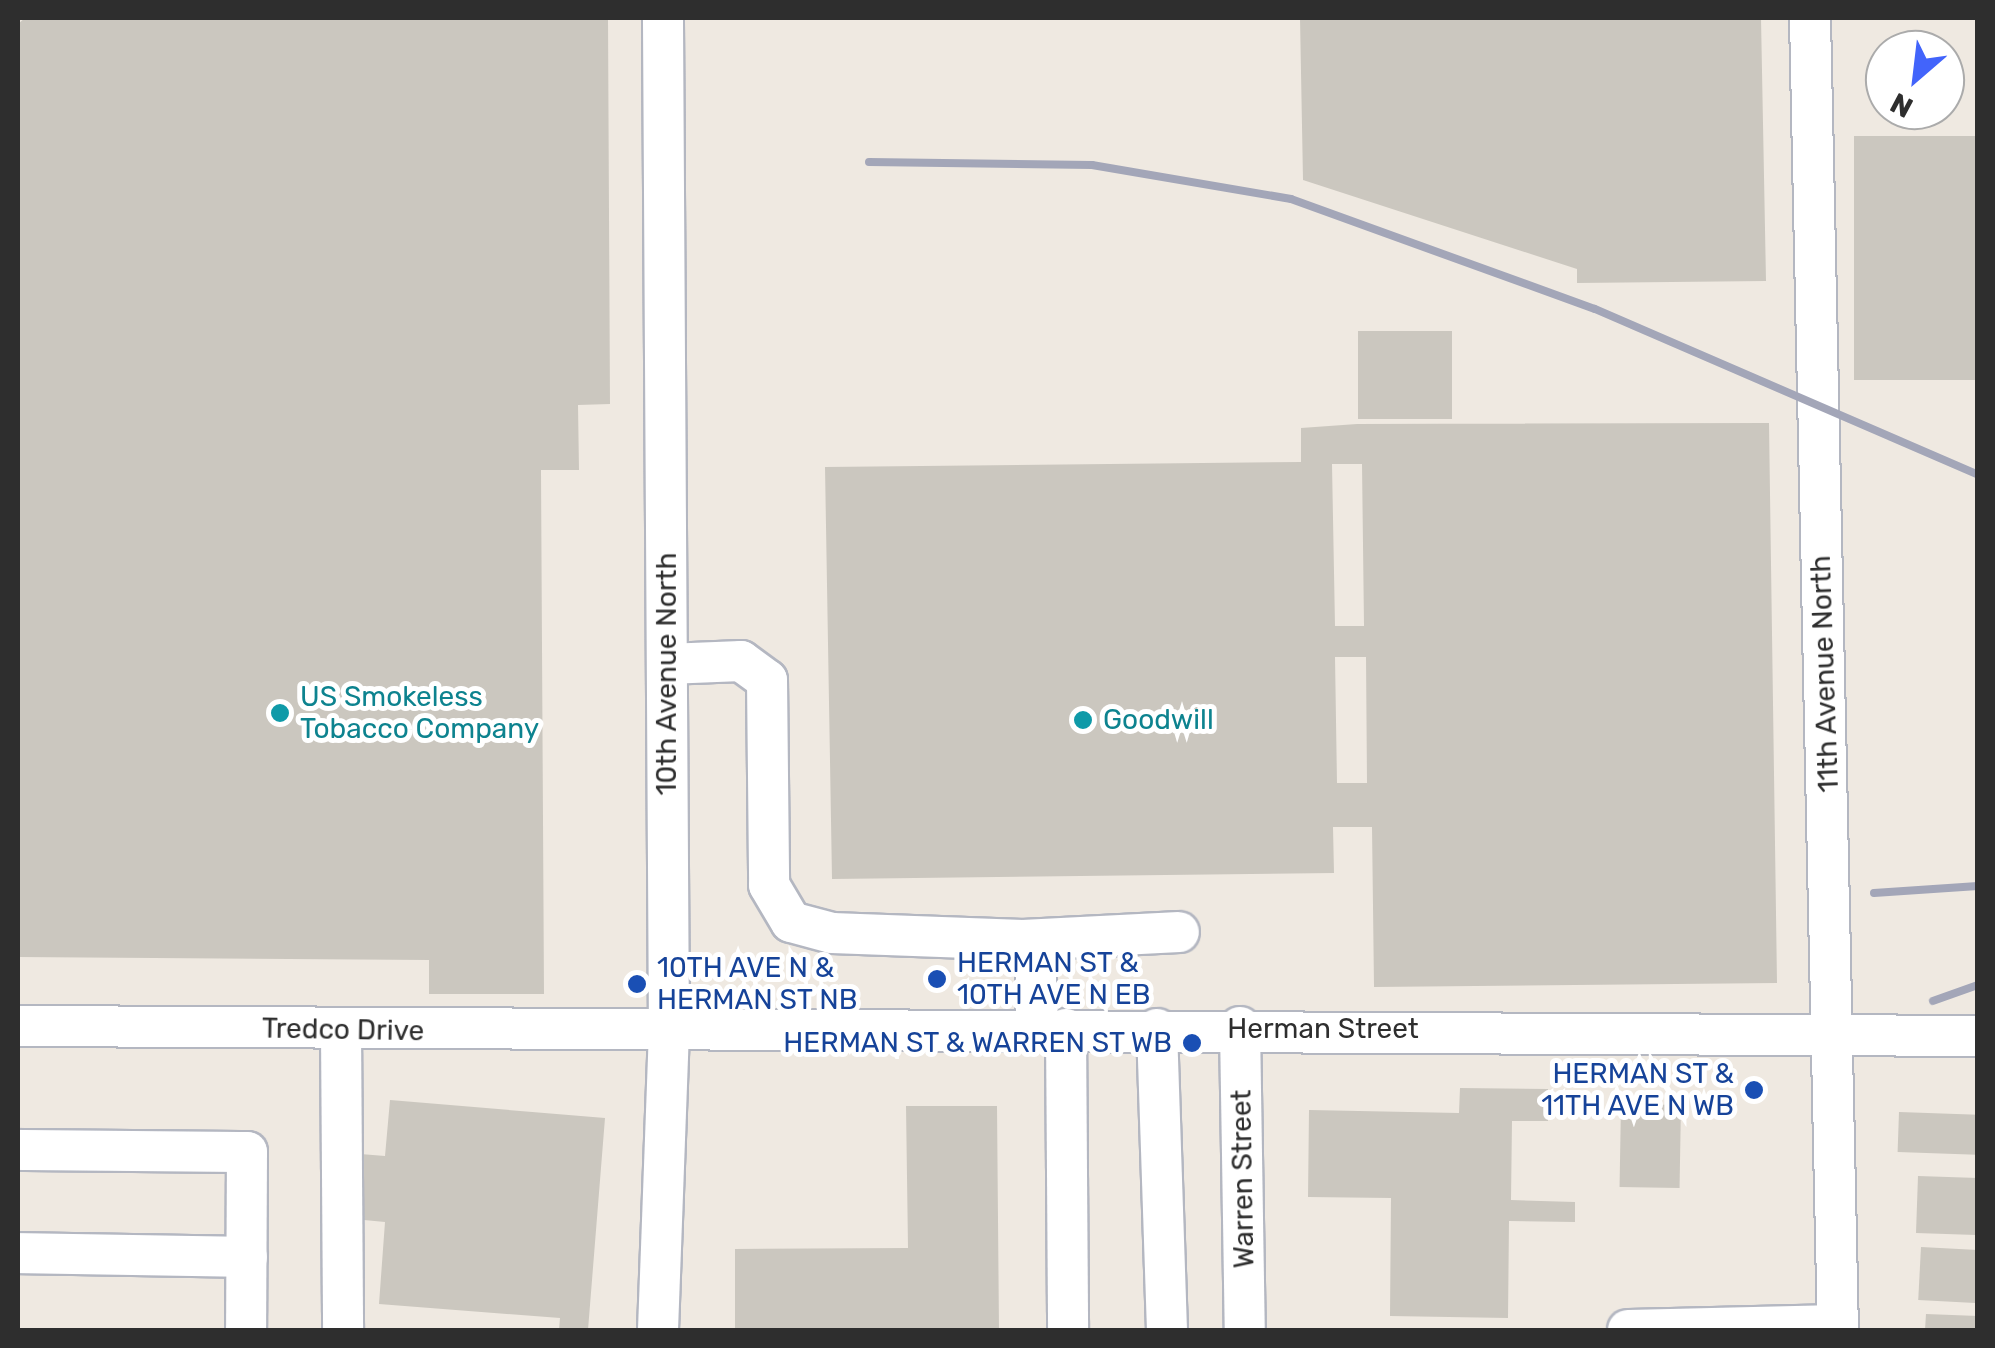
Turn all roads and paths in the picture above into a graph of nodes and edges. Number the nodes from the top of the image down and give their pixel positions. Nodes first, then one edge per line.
1 (663, 18) edge
2 (1810, 18) edge
3 (666, 664) junction
4 (1179, 932) dead end
5 (1023, 940) junction
6 (18, 1026) edge
7 (1240, 1027) junction
8 (1158, 1029) junction
9 (341, 1030) junction
10 (1051, 1030) junction
11 (669, 1033) junction
12 (1835, 1036) junction
13 (1978, 1036) edge
14 (18, 1150) edge
15 (18, 1253) edge
16 (246, 1258) junction
17 (1838, 1328) edge
18 (246, 1330) edge
19 (343, 1330) edge
20 (658, 1330) edge
21 (1068, 1330) edge
22 (1168, 1330) edge
23 (1256, 1330) edge
24 (1628, 1330) edge

1 - 3 street, 10th Avenue North
2 - 12 street, 11th Avenue North
3 - 5 street
3 - 11 street, 10th Avenue North
4 - 5 street
5 - 10 street
6 - 9 street, Tredco Drive
7 - 8 street, Herman Street
7 - 12 street, Herman Street
7 - 23 street, Warren Street
8 - 10 street, Herman Street
8 - 22 street
9 - 11 street, Tredco Drive
9 - 19 street
10 - 11 street, Herman Street
10 - 21 street
11 - 20 street, 10th Avenue North
12 - 13 street, Herman Street
12 - 17 street, 11th Avenue North
14 - 16 street
15 - 16 street
16 - 18 street
17 - 24 street

